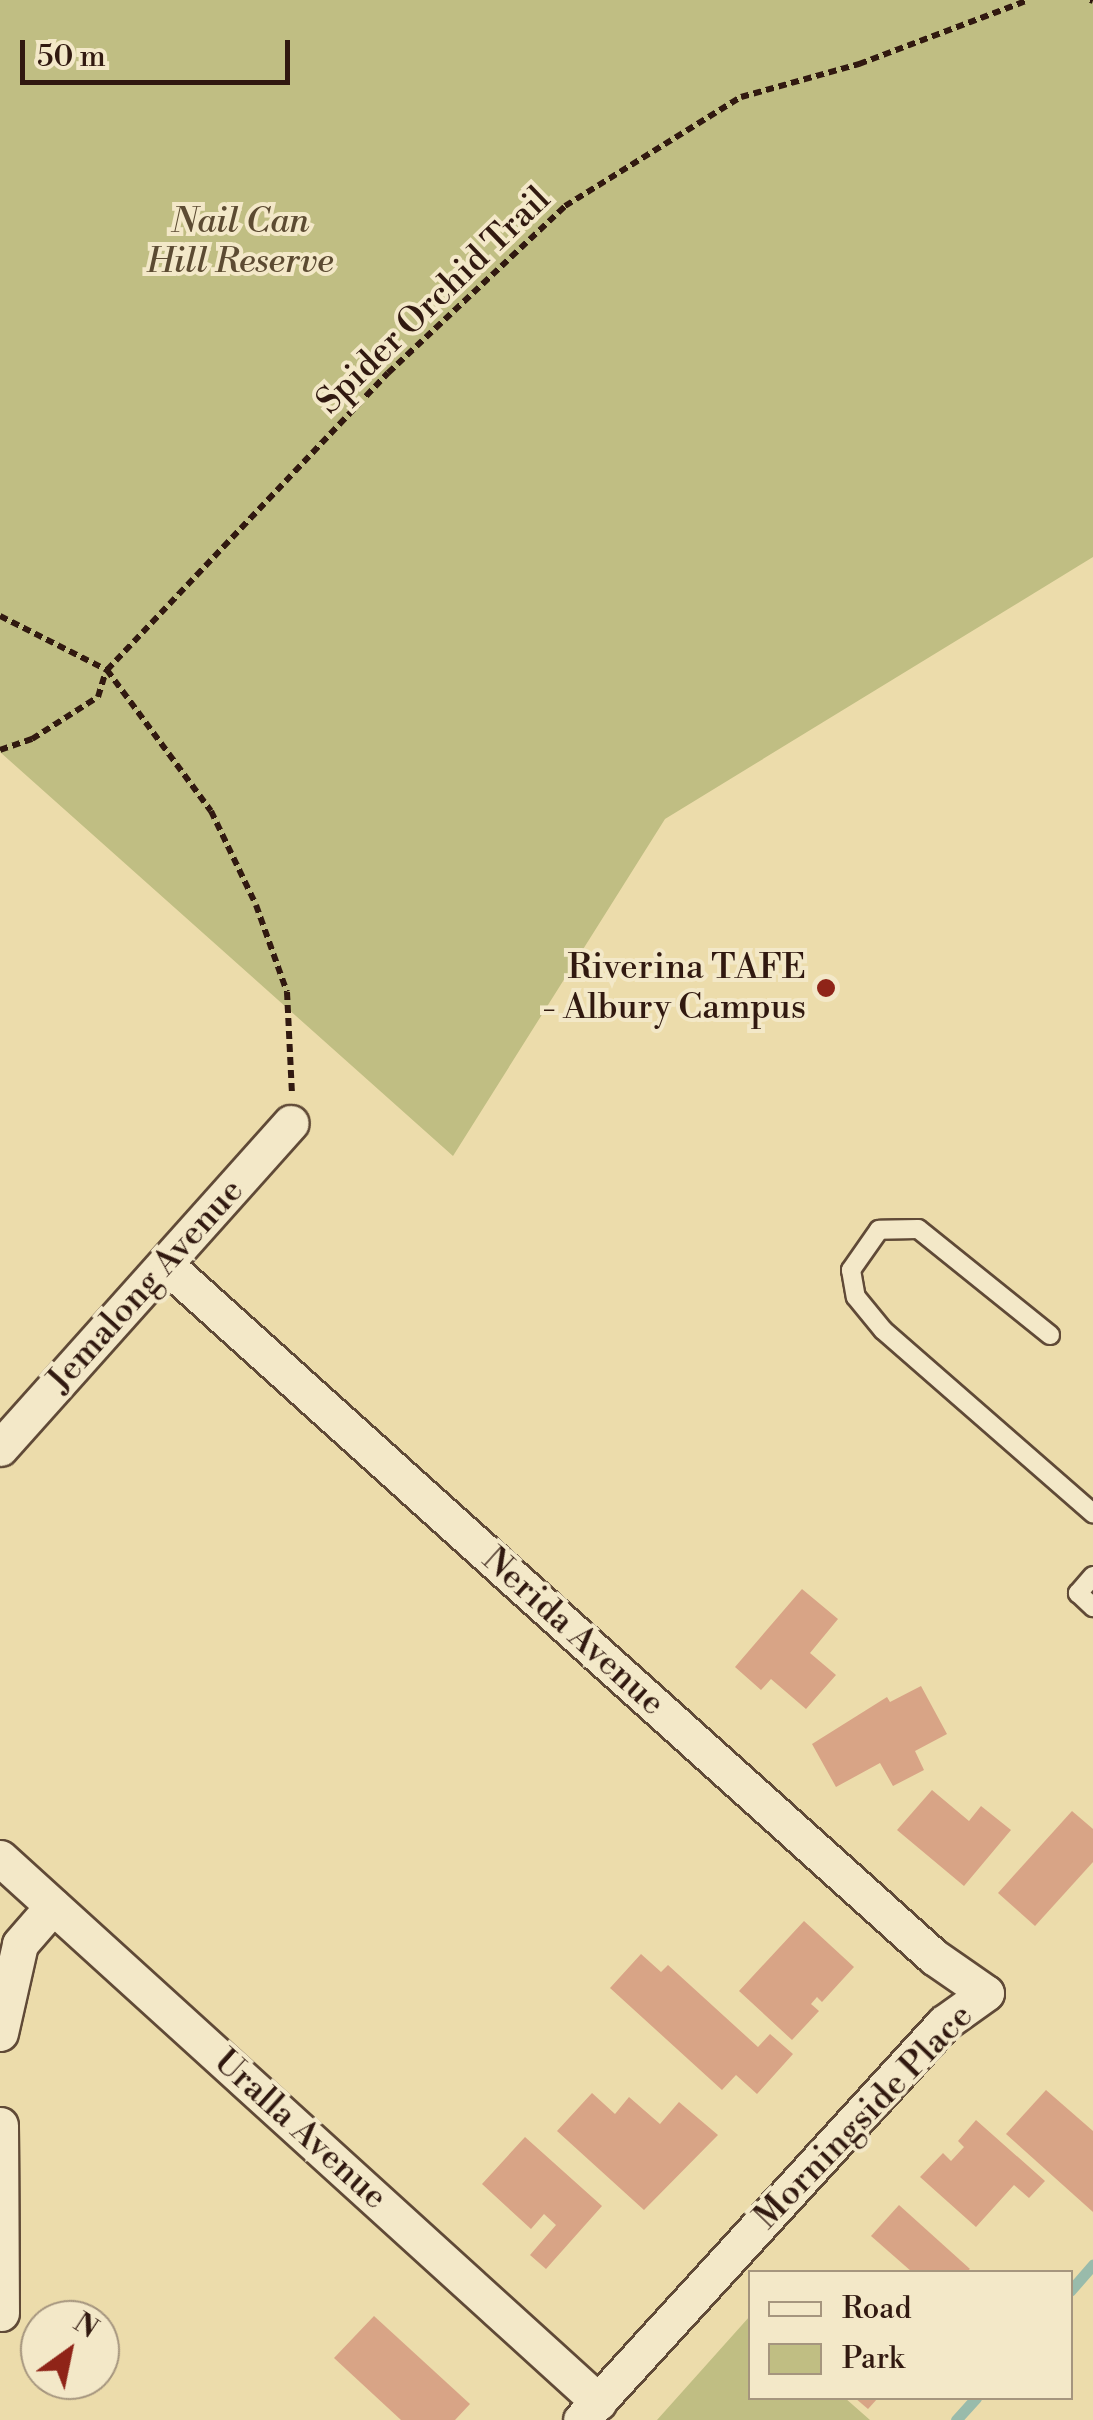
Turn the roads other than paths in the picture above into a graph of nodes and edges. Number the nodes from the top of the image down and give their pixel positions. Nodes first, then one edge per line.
1 (291, 1122) road end
2 (166, 1265) junction
3 (1050, 1336) dead end
4 (0, 1448) edge
5 (1093, 1513) edge
6 (1093, 1576) edge
7 (1093, 1607) edge
8 (0, 1858) edge
9 (52, 1906) junction
10 (986, 1993) joint
11 (0, 2034) edge
12 (0, 2125) edge
13 (2, 2313) edge
14 (590, 2411) edge

1 - 2 street, Jemalong Avenue
2 - 4 street, Jemalong Avenue
2 - 10 street, Nerida Avenue
3 - 5 lane
6 - 7 lane
8 - 9 street, Uralla Avenue
9 - 11 street
9 - 14 street, Uralla Avenue
10 - 14 street, Morningside Place
12 - 13 street

